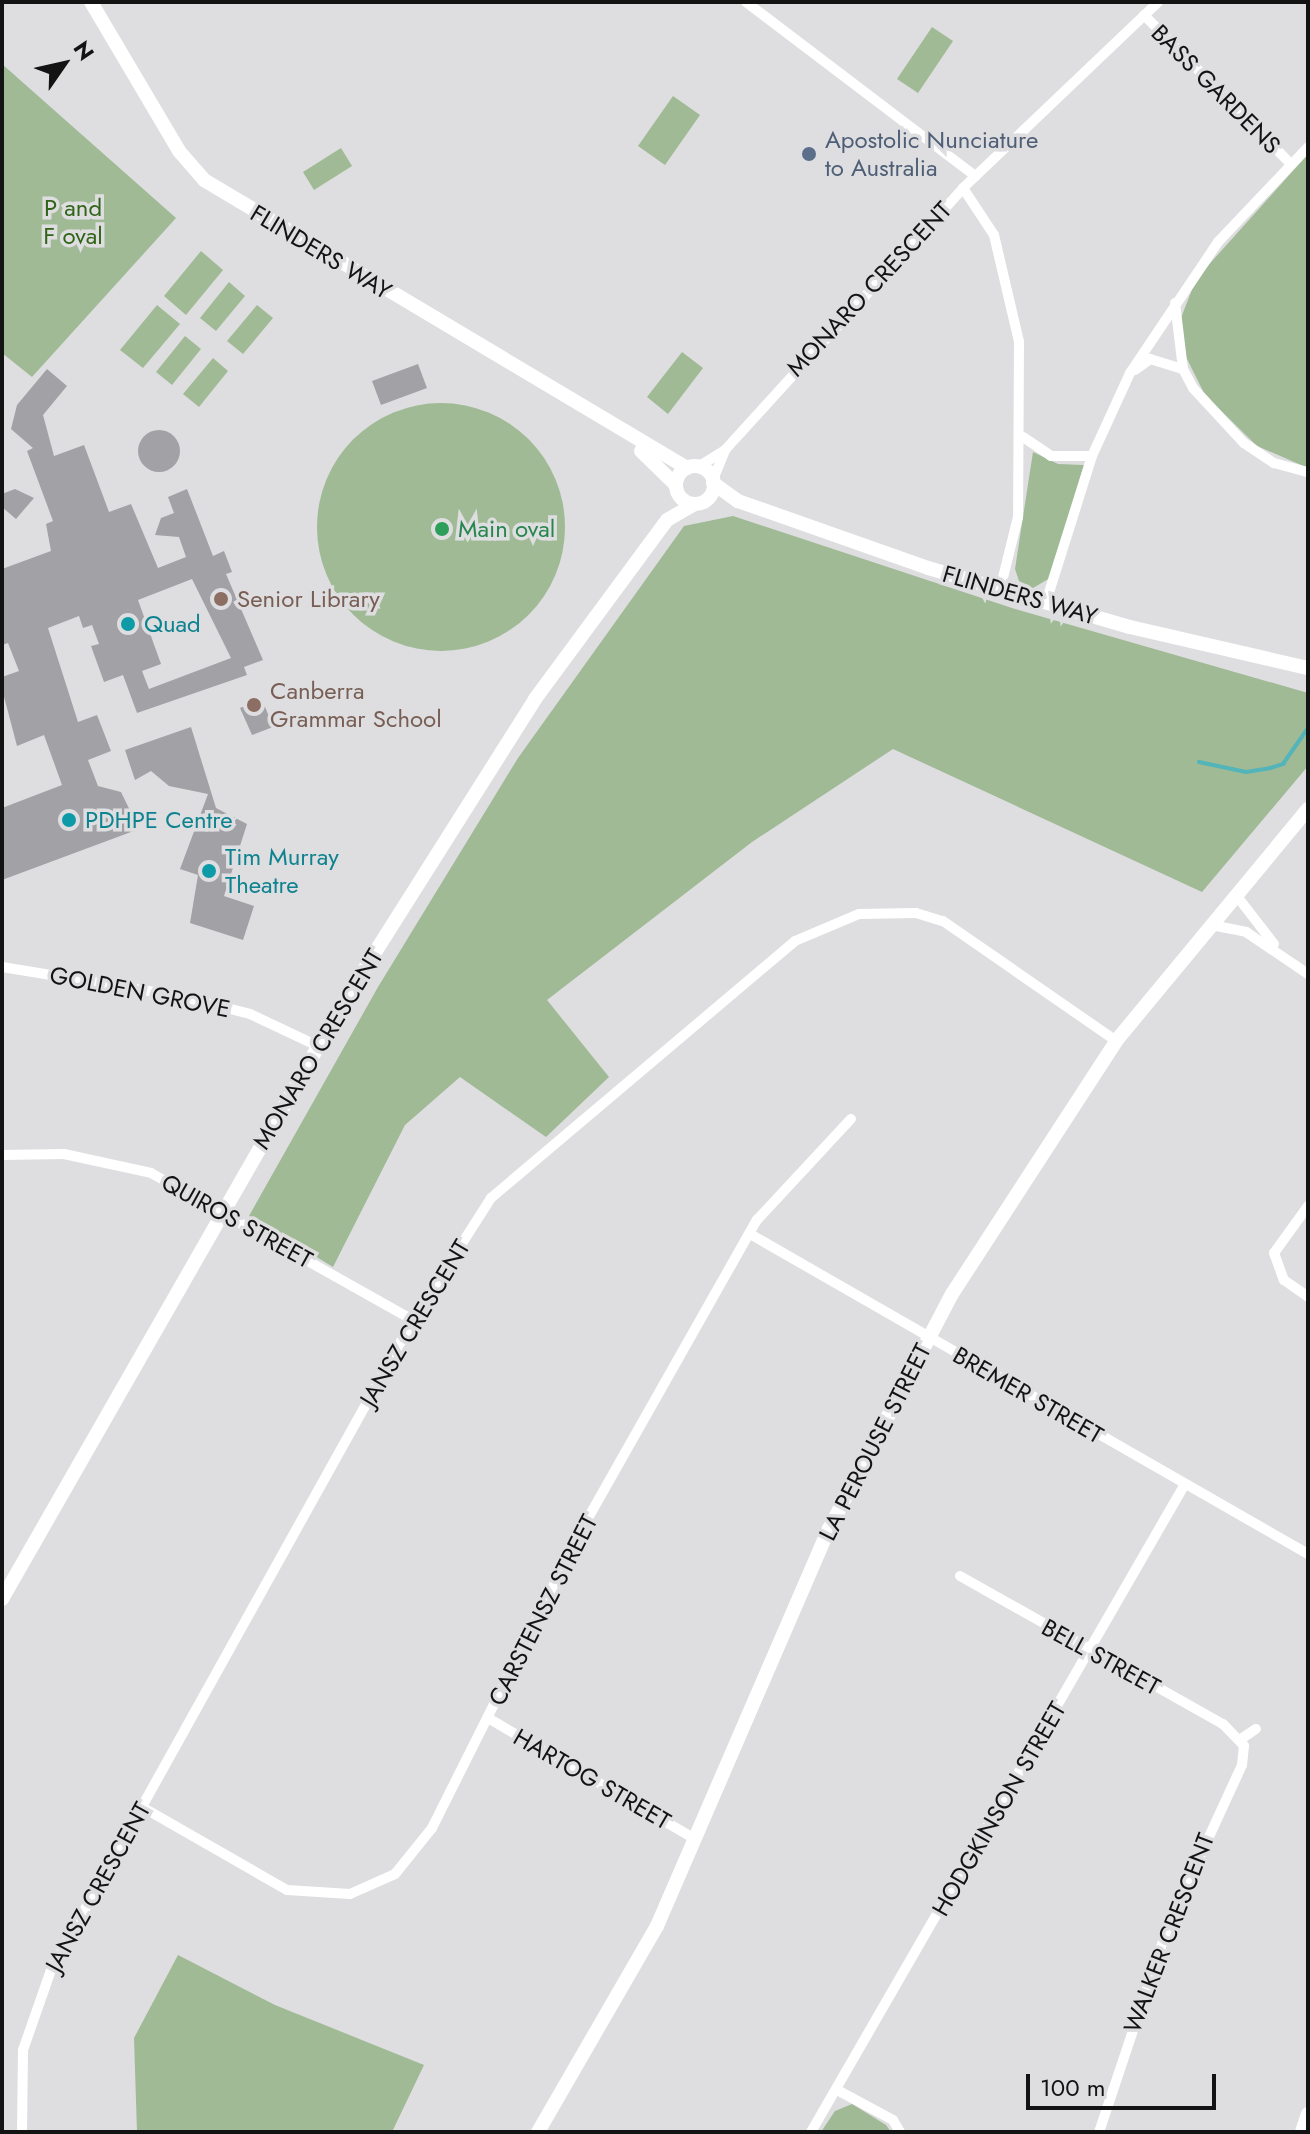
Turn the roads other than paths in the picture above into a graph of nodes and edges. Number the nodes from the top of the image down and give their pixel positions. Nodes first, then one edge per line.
1 (91, 2) edge
2 (746, 2) edge
3 (1158, 2) edge
4 (1144, 15) junction
5 (1308, 147) edge
6 (1289, 162) junction
7 (975, 176) junction
8 (963, 188) junction
9 (1175, 301) junction
10 (1183, 369) junction
11 (1130, 373) junction
12 (619, 433) junction
13 (1023, 437) junction
14 (725, 450) junction
15 (1092, 456) junction
16 (693, 467) junction
17 (1308, 472) edge
18 (713, 481) junction
19 (676, 488) junction
20 (738, 501) junction
21 (701, 502) junction
22 (667, 520) junction
23 (1000, 590) junction
24 (1046, 602) junction
25 (1308, 668) edge
26 (1308, 809) edge
27 (1236, 895) junction
28 (1211, 925) junction
29 (1281, 952) junction
30 (2, 967) edge
31 (1308, 974) edge
32 (1116, 1041) junction
33 (318, 1046) junction
34 (851, 1119) dead end
35 (2, 1155) edge
36 (1308, 1206) edge
37 (222, 1211) junction
38 (750, 1234) junction
39 (1308, 1297) edge
40 (413, 1320) junction
41 (927, 1338) junction
42 (1185, 1484) junction
43 (1308, 1554) edge
44 (960, 1576) dead end
45 (2, 1599) edge
46 (1088, 1652) junction
47 (488, 1718) junction
48 (1256, 1729) dead end
49 (1241, 1739) junction
50 (142, 1807) junction
51 (695, 1839) junction
52 (839, 2091) junction
53 (1308, 2114) edge
54 (22, 2132) edge
55 (538, 2132) edge
56 (811, 2132) edge
57 (900, 2132) edge
58 (1099, 2132) edge
59 (1302, 2132) edge

1 - 12 street, FLINDERS WAY
2 - 7 street
3 - 4 street, MONARO CRESCENT
4 - 6 street, BASS GARDENS
4 - 7 street, MONARO CRESCENT
5 - 6 street
6 - 9 street
7 - 8 street, MONARO CRESCENT
8 - 13 street
8 - 14 street, MONARO CRESCENT
9 - 10 street
9 - 11 street
10 - 11 street
10 - 17 street
11 - 15 street
12 - 16 street, FLINDERS WAY
12 - 19 street, FLINDERS WAY
13 - 15 street
13 - 23 street
14 - 16 street, MONARO CRESCENT
14 - 18 street, MONARO CRESCENT
15 - 24 street
16 - 18 street, FLINDERS WAY
16 - 19 street, MONARO CRESCENT
18 - 20 street, FLINDERS WAY
18 - 21 street
19 - 21 street, FLINDERS WAY
19 - 22 street, MONARO CRESCENT
20 - 21 street, FLINDERS WAY
20 - 23 street, FLINDERS WAY
21 - 22 street, MONARO CRESCENT
22 - 33 street, MONARO CRESCENT
23 - 24 street, FLINDERS WAY
24 - 25 street, FLINDERS WAY
26 - 27 street, LA PEROUSE STREET
27 - 28 street, LA PEROUSE STREET
27 - 29 street
28 - 29 street
28 - 32 street, LA PEROUSE STREET
29 - 31 street
30 - 33 street, GOLDEN GROVE
32 - 40 street, JANSZ CRESCENT
32 - 41 street, LA PEROUSE STREET
33 - 37 street, MONARO CRESCENT
34 - 38 street, CARSTENSZ STREET
35 - 37 street, QUIROS STREET
36 - 39 street
37 - 40 street, QUIROS STREET
37 - 45 street, MONARO CRESCENT
38 - 41 street, BREMER STREET
38 - 47 street, CARSTENSZ STREET
40 - 50 street, JANSZ CRESCENT
41 - 42 street, BREMER STREET
41 - 51 street, LA PEROUSE STREET
42 - 43 street, BREMER STREET
42 - 46 street, HODGKINSON STREET
44 - 46 street, BELL STREET
46 - 49 street, BELL STREET
46 - 52 street, HODGKINSON STREET
47 - 50 street, CARSTENSZ STREET
47 - 51 street, HARTOG STREET
48 - 49 street
49 - 58 street, WALKER CRESCENT
50 - 54 street, JANSZ CRESCENT
51 - 55 street, LA PEROUSE STREET
52 - 56 street, HODGKINSON STREET
52 - 57 street
53 - 59 street

